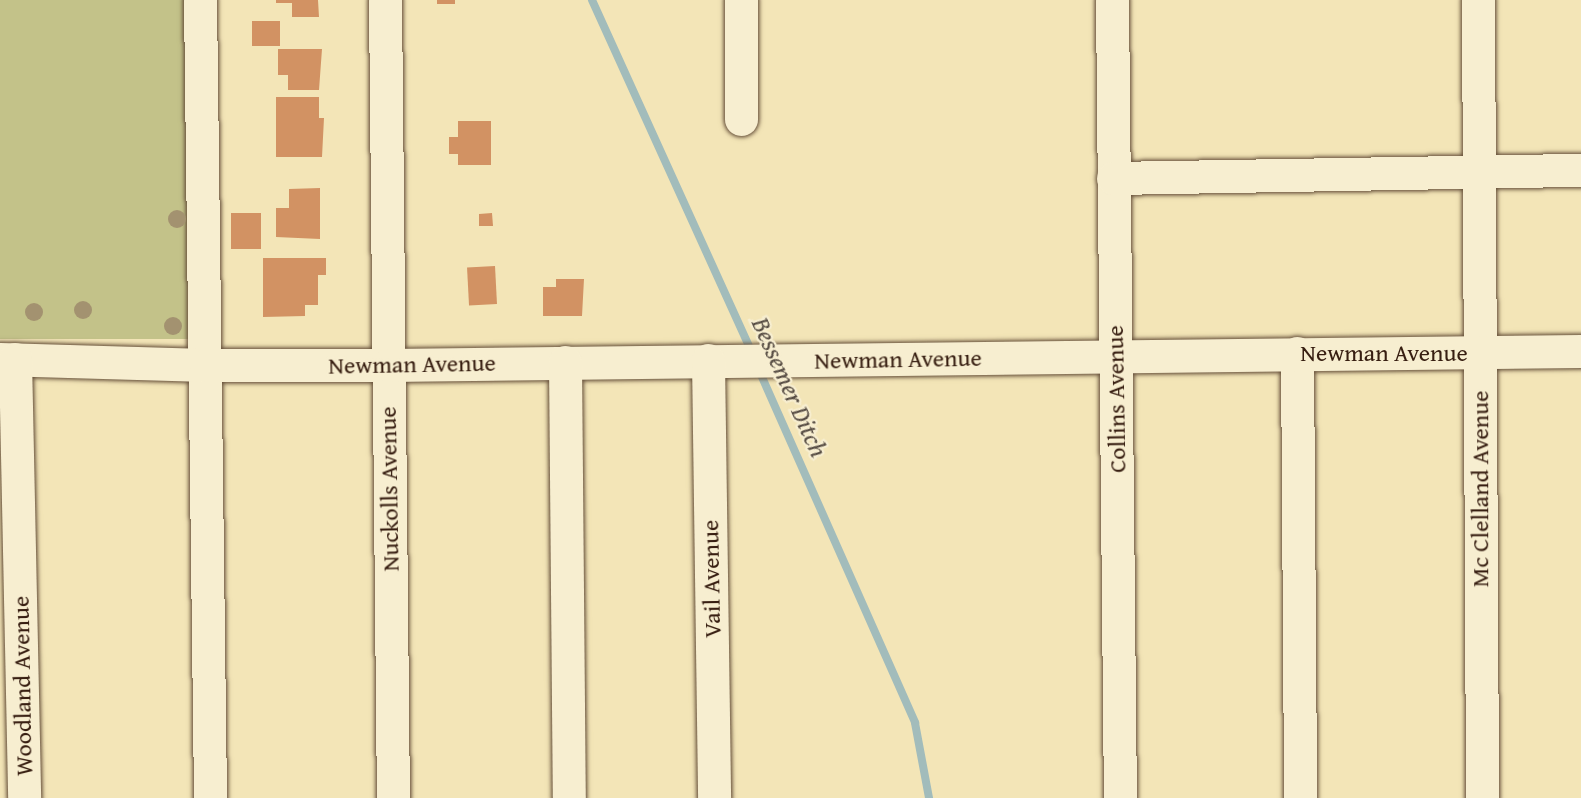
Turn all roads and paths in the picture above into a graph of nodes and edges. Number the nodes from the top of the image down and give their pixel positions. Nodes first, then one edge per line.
1 (200, 0) edge
2 (385, 0) edge
3 (741, 0) edge
4 (1112, 0) edge
5 (1478, 0) edge
6 (741, 119) dead end
7 (1581, 170) edge
8 (1479, 172) junction
9 (1113, 178) junction
10 (1581, 351) edge
11 (1479, 352) junction
12 (1297, 353) junction
13 (1115, 356) junction
14 (8, 359) edge
15 (708, 360) junction
16 (565, 362) junction
17 (206, 365) junction
18 (388, 365) junction
19 (24, 798) edge
20 (210, 798) edge
21 (393, 798) edge
22 (568, 798) edge
23 (714, 798) edge
24 (1120, 798) edge
25 (1300, 798) edge
26 (1482, 798) edge

1 - 17 street
2 - 18 street, Nuckolls Avenue
3 - 6 street
4 - 9 street, Collins Avenue
5 - 8 street, Mc Clelland Avenue
7 - 8 street
8 - 9 street
8 - 11 street, Mc Clelland Avenue
9 - 13 street, Collins Avenue
10 - 11 street, Newman Avenue
11 - 12 street, Newman Avenue
11 - 26 street, Mc Clelland Avenue
12 - 13 street, Newman Avenue
12 - 25 street
13 - 15 street, Newman Avenue
13 - 24 street, Collins Avenue
14 - 17 street, Newman Avenue
14 - 19 street, Woodland Avenue
15 - 16 street, Newman Avenue
15 - 23 street, Vail Avenue
16 - 18 street, Newman Avenue
16 - 22 street
17 - 18 street, Newman Avenue
17 - 20 street
18 - 21 street, Nuckolls Avenue

